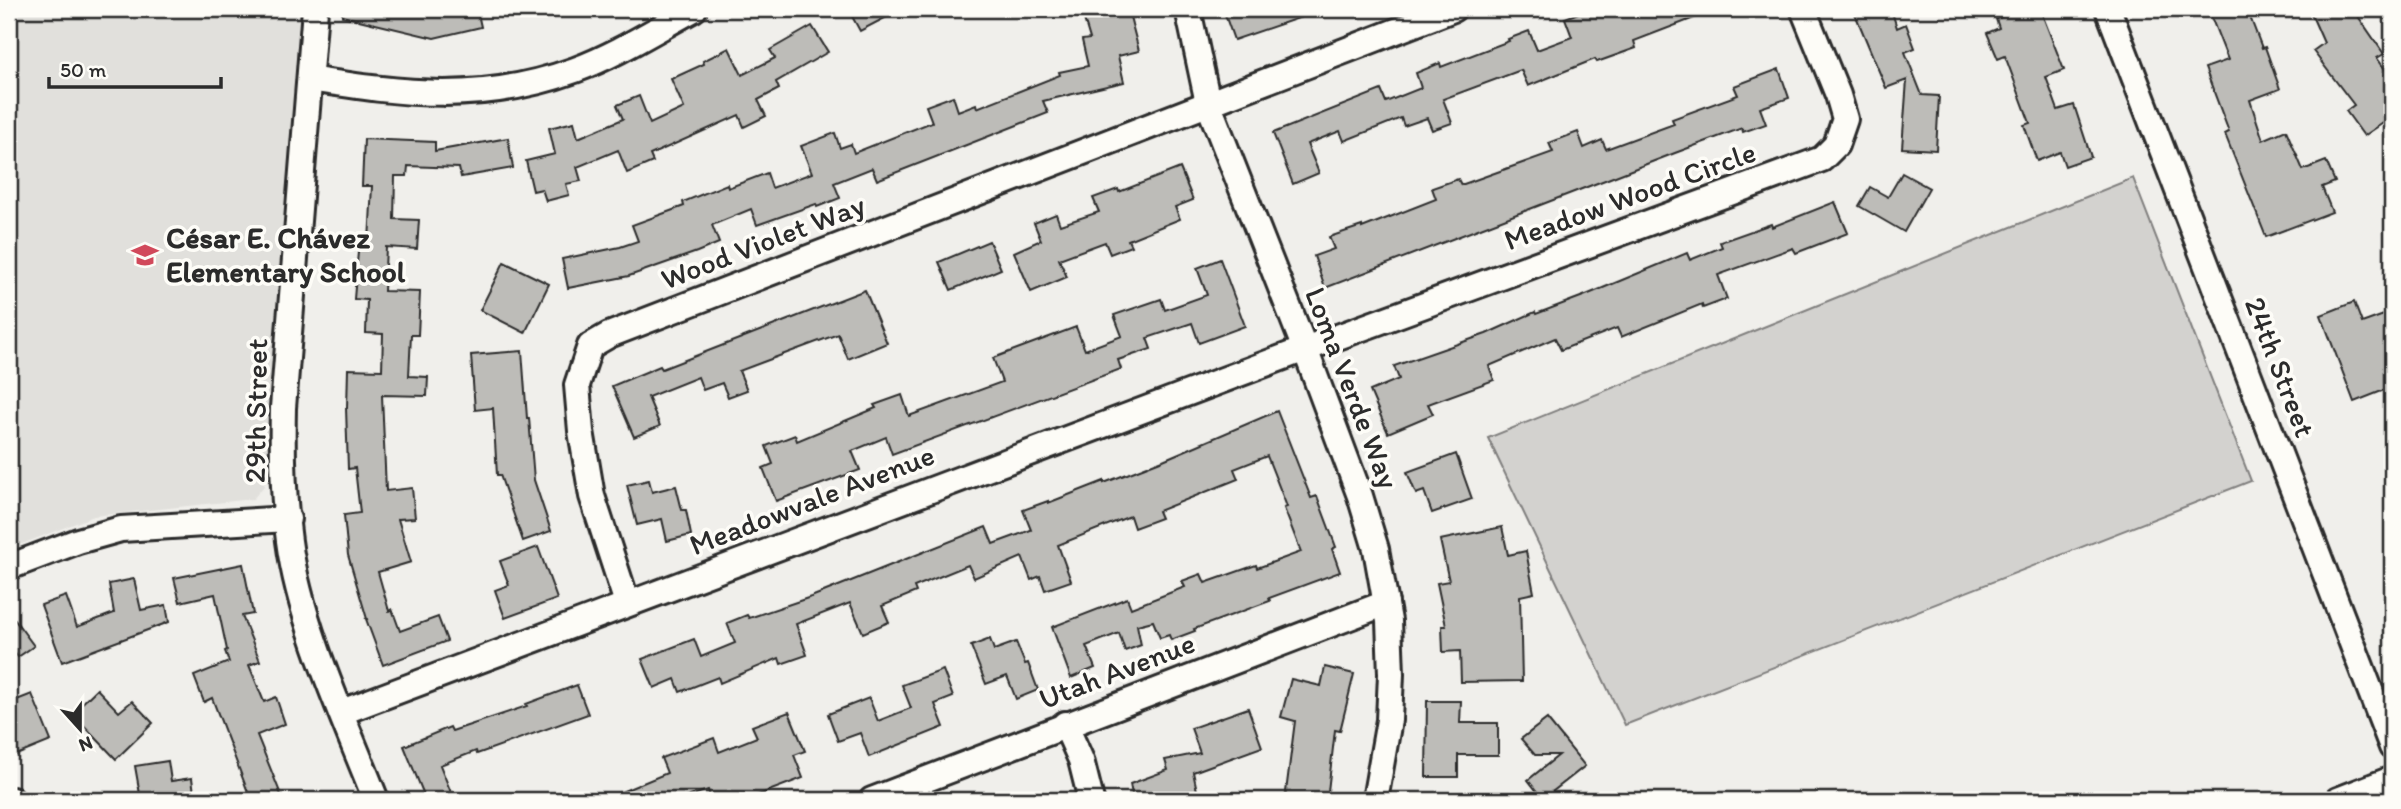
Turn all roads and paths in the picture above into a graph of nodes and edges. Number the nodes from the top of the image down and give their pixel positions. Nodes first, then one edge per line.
1 (315, 9) edge
2 (694, 9) edge
3 (1188, 9) edge
4 (1453, 9) edge
5 (1803, 9) edge
6 (2108, 9) edge
7 (310, 79) junction
8 (1208, 103) junction
9 (1305, 349) junction
10 (288, 519) junction
11 (9, 567) edge
12 (627, 603) junction
13 (1386, 603) junction
14 (342, 712) junction
15 (1065, 724) junction
16 (2392, 747) edge
17 (2392, 779) edge
18 (376, 800) edge
19 (872, 800) edge
20 (1091, 800) edge
21 (1375, 800) edge
22 (2338, 800) edge

1 - 7 street, 29th Street
2 - 7 street
3 - 8 street, Loma Verde Way
4 - 8 street
5 - 9 street, Meadow Wood Circle
6 - 16 street, 24th Street
7 - 10 street, 29th Street
8 - 9 street, Loma Verde Way
8 - 12 street, Wood Violet Way
9 - 12 street, Meadowvale Avenue
9 - 13 street, Loma Verde Way
10 - 11 street
10 - 14 street, 29th Street
12 - 14 street, Meadowvale Avenue
13 - 15 street, Utah Avenue
13 - 21 street, Loma Verde Way
14 - 18 street, 29th Street
15 - 19 street, Utah Avenue
15 - 20 street
17 - 22 street

